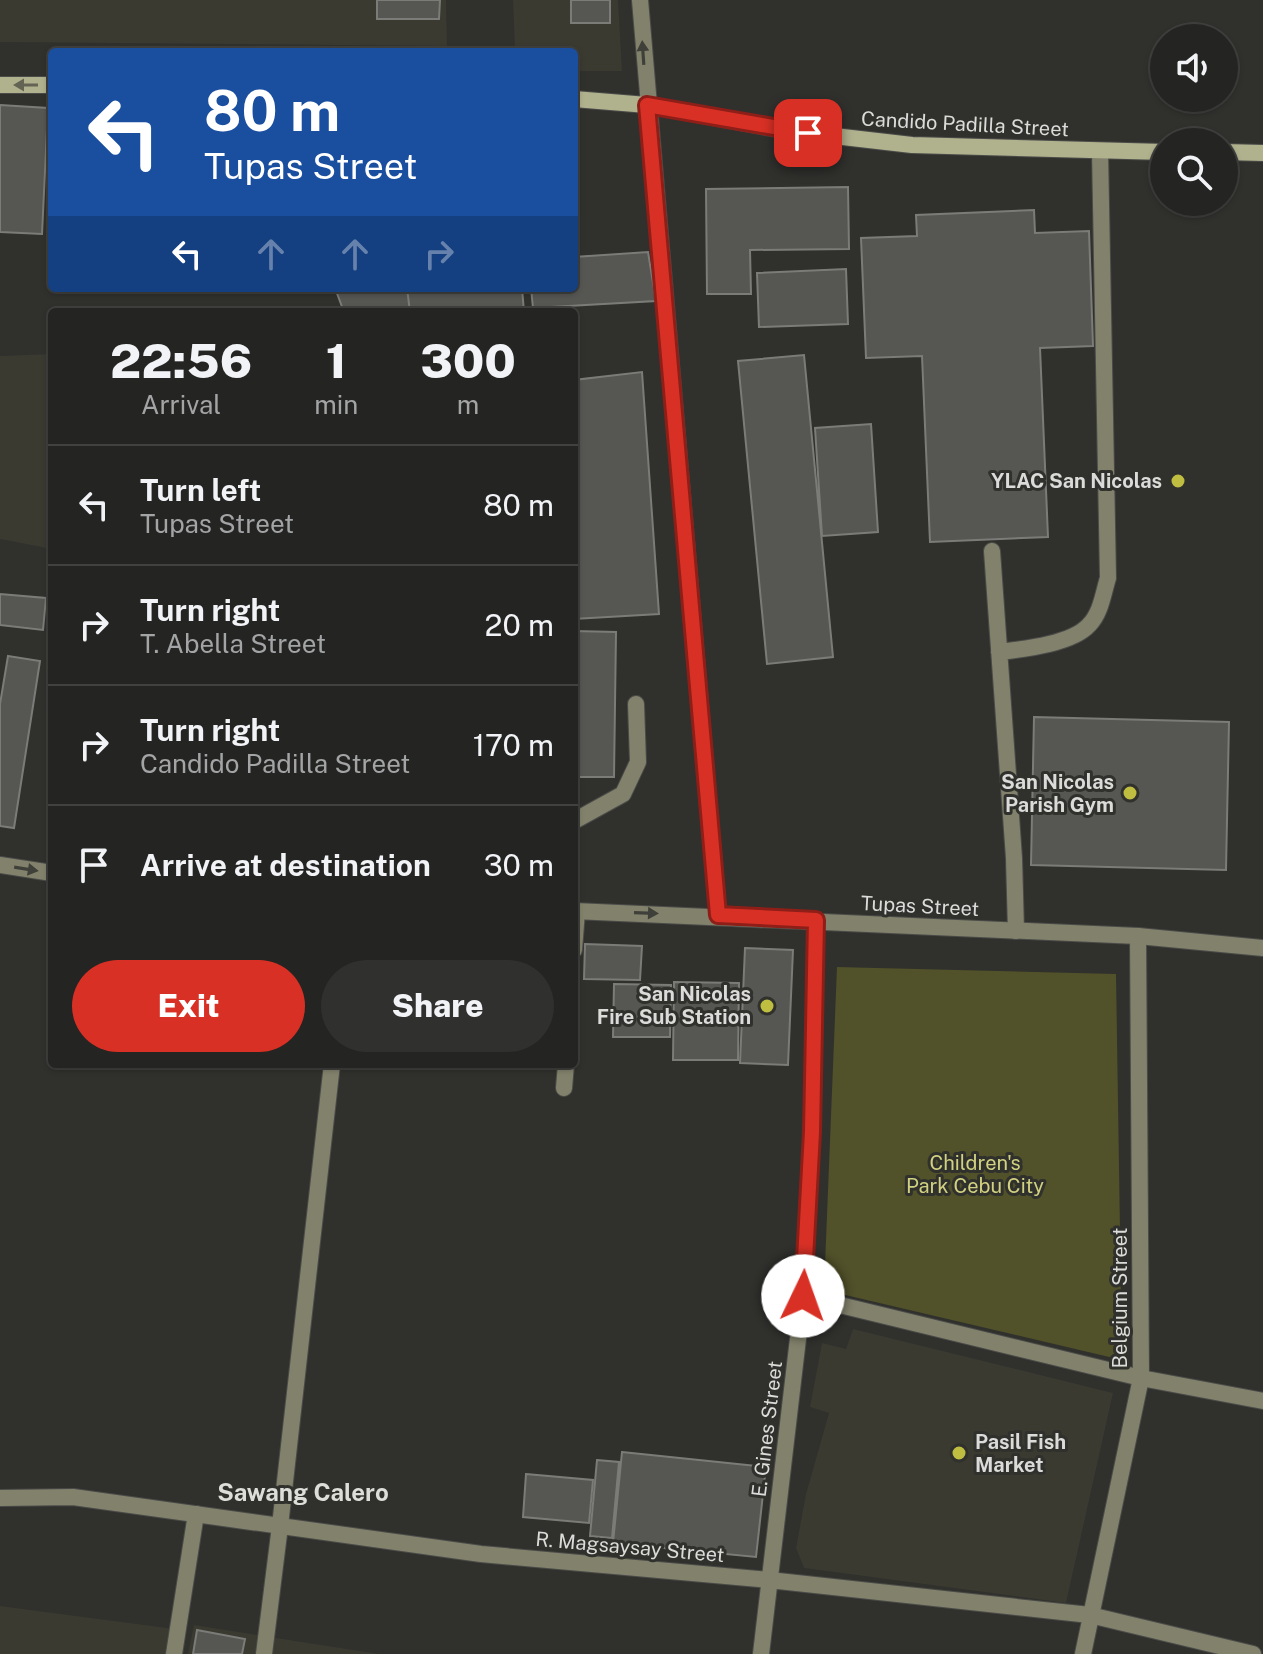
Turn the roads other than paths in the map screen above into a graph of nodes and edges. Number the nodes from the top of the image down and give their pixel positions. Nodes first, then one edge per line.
1 (640, 0) edge
2 (0, 85) edge
3 (48, 85) edge
4 (578, 99) edge
5 (647, 105) junction
6 (1100, 151) junction
7 (1150, 152) edge
8 (1238, 152) edge
9 (1263, 153) edge
10 (992, 551) dead end
11 (999, 652) junction
12 (636, 704) dead end
13 (578, 819) edge
14 (0, 865) edge
15 (48, 872) edge
16 (578, 911) edge
17 (718, 915) junction
18 (816, 920) junction
19 (1016, 931) junction
20 (1138, 936) junction
21 (1263, 948) edge
22 (332, 1068) edge
23 (566, 1068) edge
24 (564, 1088) dead end
25 (803, 1296) junction
26 (1141, 1378) junction
27 (1263, 1401) edge
28 (0, 1498) edge
29 (196, 1514) junction
30 (280, 1526) junction
31 (769, 1580) junction
32 (1090, 1615) junction
33 (174, 1654) edge
34 (264, 1654) edge
35 (761, 1654) edge
36 (1083, 1654) edge
37 (1253, 1654) edge

5 -> 1 street
3 -> 2 main road
4 - 5 main road, Candido Padilla Street
5 - 6 main road, Candido Padilla Street
5 - 17 street
6 - 7 main road, Candido Padilla Street
6 - 11 street
8 - 9 main road
10 - 11 street
11 - 19 street
12 - 13 street
14 -> 15 street
16 -> 17 street, Tupas Street
17 - 18 street, Tupas Street
18 - 19 street, Tupas Street
18 - 25 street, E. Gines Street
19 - 20 street, Tupas Street
20 - 21 street, Tupas Street
20 - 26 street, Belgium Street
22 - 30 street
23 - 24 street
25 - 26 street
25 - 31 street, E. Gines Street
26 - 27 street
26 - 32 street, Belgium Street
28 - 29 street, R. Magsaysay Street
29 - 30 street, R. Magsaysay Street
29 - 33 street
30 - 31 street, R. Magsaysay Street
30 - 34 street
31 - 32 street, R. Magsaysay Street
31 - 35 street, E. Gines Street
32 - 36 street, Belgium Street
32 - 37 street, R. Magsaysay Street

